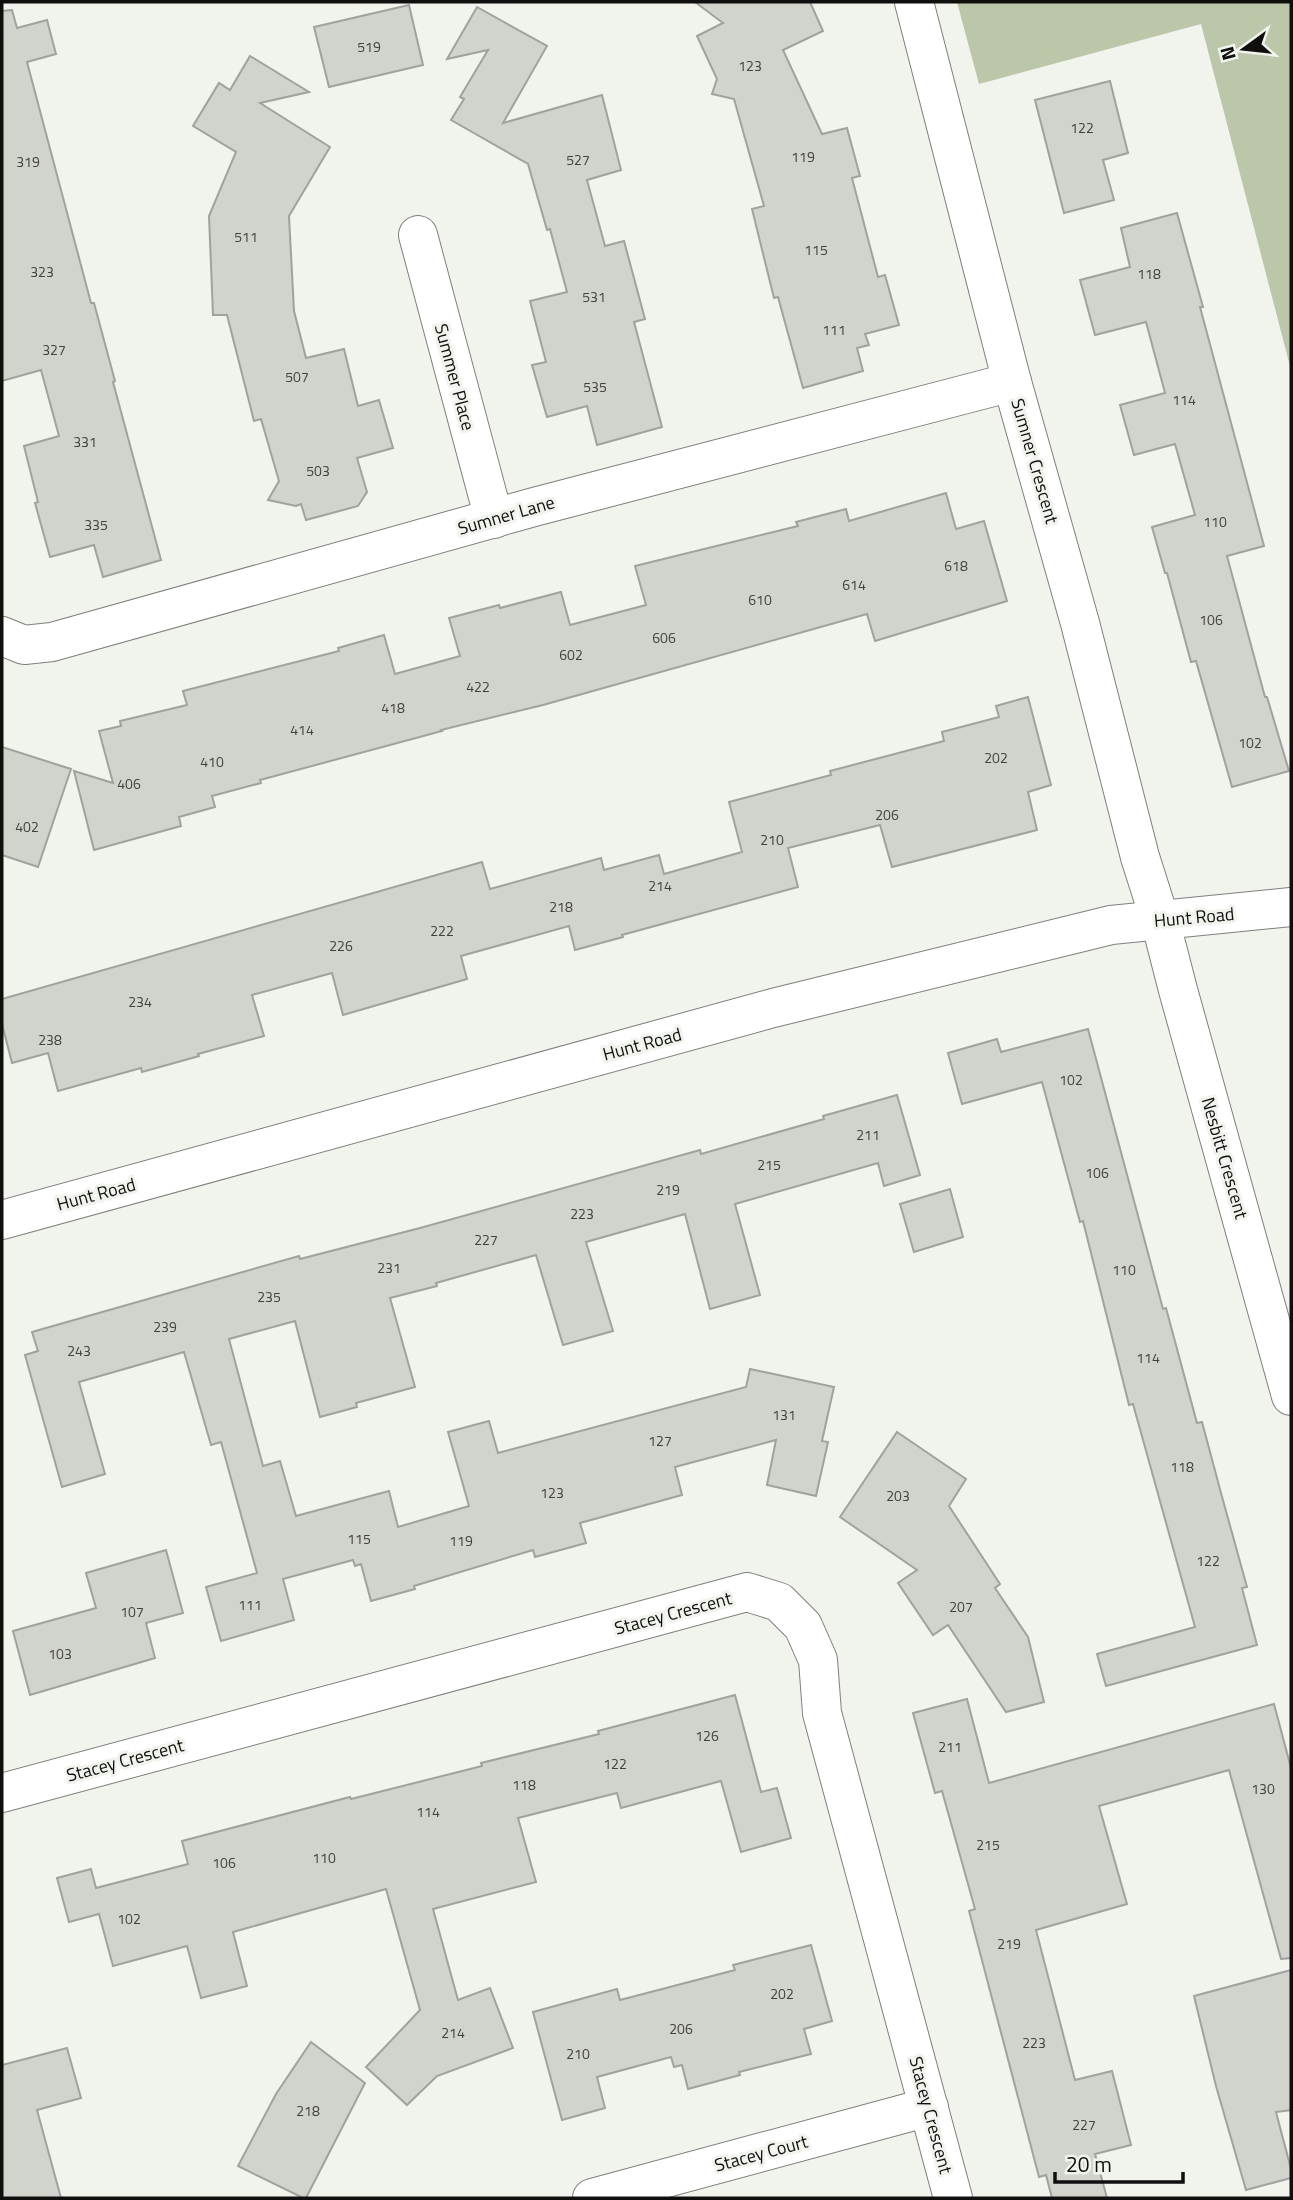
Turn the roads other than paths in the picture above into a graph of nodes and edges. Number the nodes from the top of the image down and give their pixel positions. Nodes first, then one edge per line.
1 (914, 2) edge
2 (418, 235) dead end
3 (1012, 382) junction
4 (494, 519) junction
5 (2, 636) edge
6 (1291, 907) edge
7 (1160, 920) junction
8 (2, 1220) edge
9 (1291, 1396) edge
10 (2, 1793) edge
11 (929, 2107) junction
12 (592, 2198) edge
13 (954, 2198) edge

1 - 3 street, Sumner Crescent
2 - 4 street, Summer Place
3 - 4 street, Sumner Lane
3 - 7 street, Sumner Crescent
4 - 5 street, Sumner Lane
6 - 7 street, Hunt Road
7 - 8 street, Hunt Road
7 - 9 street, Nesbitt Crescent
10 - 11 street, Stacey Crescent
11 - 12 street, Stacey Court
11 - 13 street, Stacey Crescent

